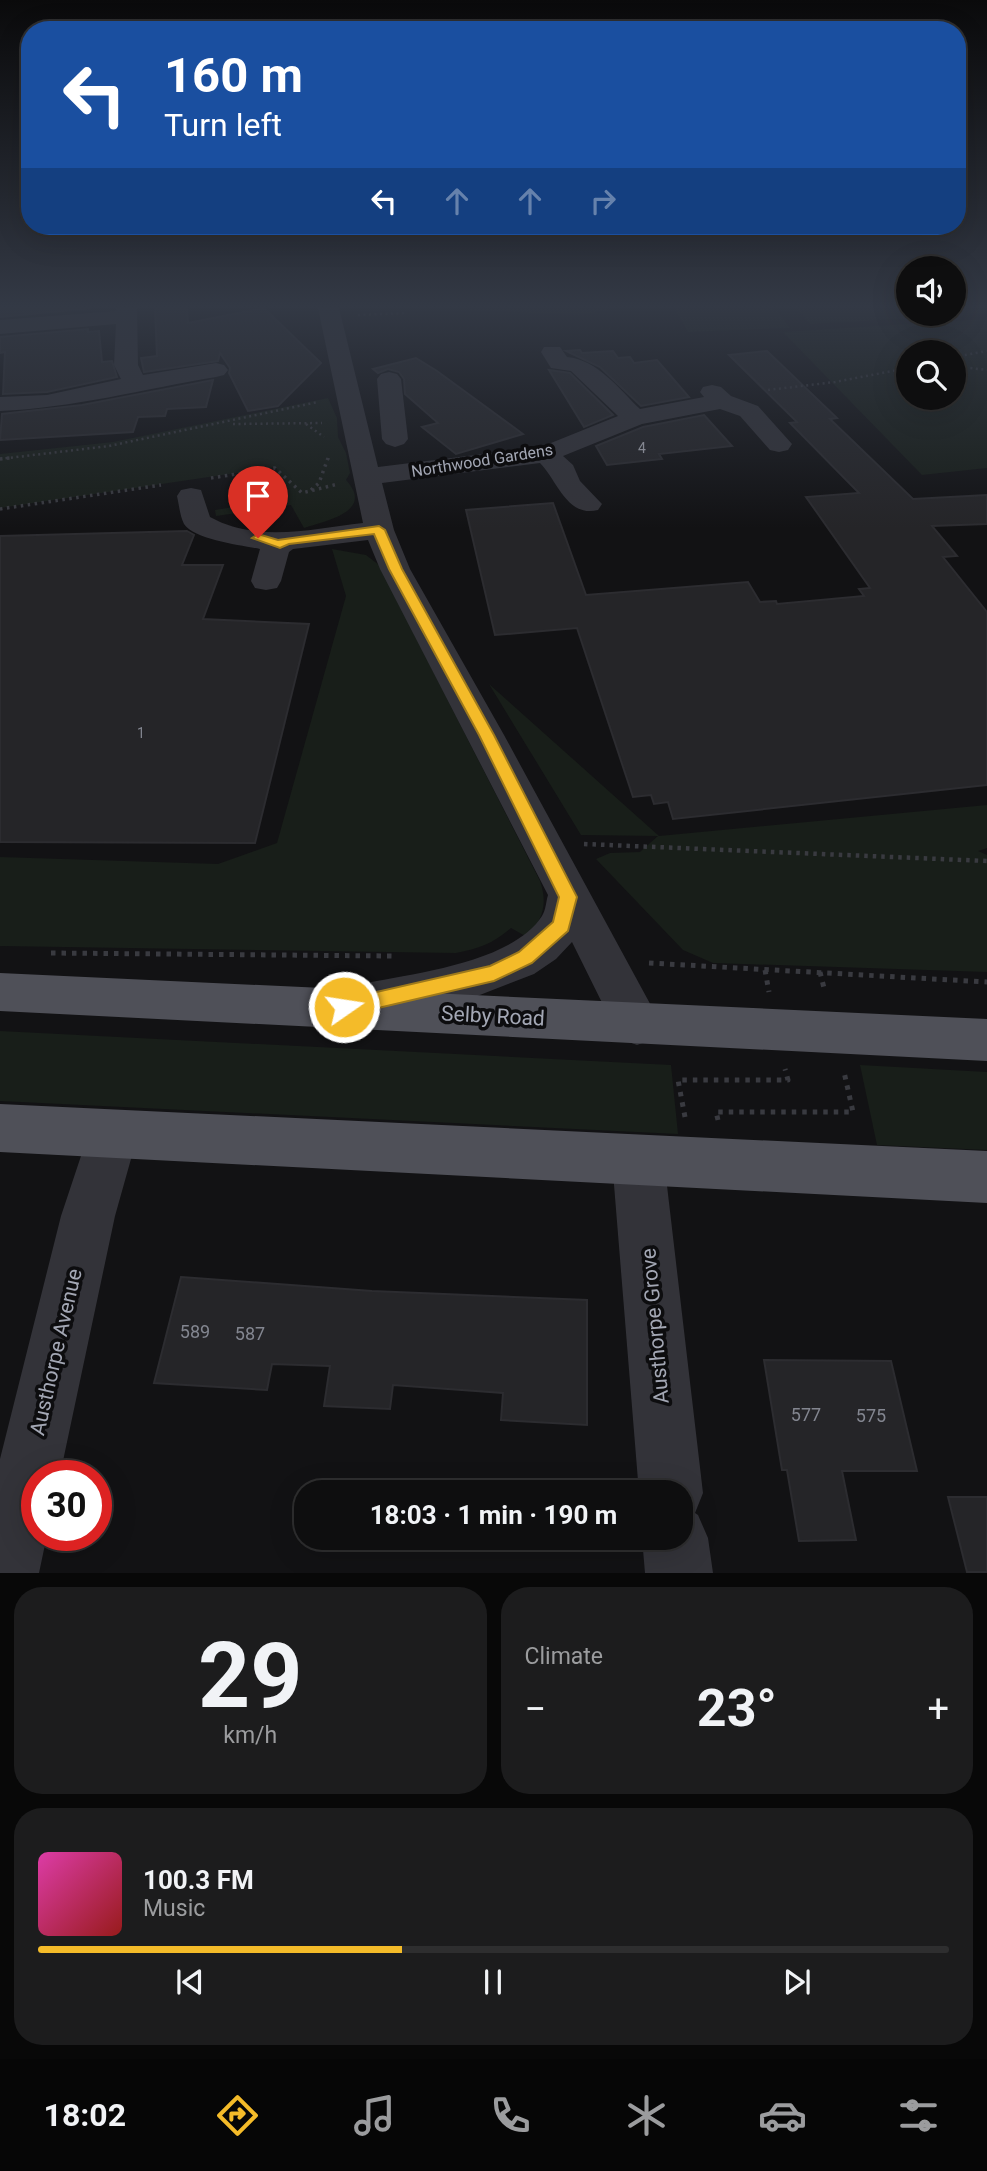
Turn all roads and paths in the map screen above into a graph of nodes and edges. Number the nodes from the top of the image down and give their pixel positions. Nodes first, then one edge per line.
1 (145, 381) edge
2 (343, 381) edge
3 (389, 381) edge
4 (597, 381) edge
5 (838, 381) edge
6 (135, 383) joint
7 (717, 397) junction
8 (0, 404) edge
9 (391, 410) junction
10 (350, 411) junction
11 (635, 418) junction
12 (305, 423) junction
13 (222, 424) junction
14 (395, 439) dead end
15 (326, 443) dead end
16 (779, 444) dead end
17 (546, 454) junction
18 (330, 455) dead end
19 (0, 459) edge
20 (366, 477) junction
21 (187, 486) junction
22 (309, 492) dead end
23 (302, 493) dead end
24 (588, 504) dead end
25 (0, 509) edge
26 (379, 530) junction
27 (280, 544) junction
28 (266, 581) dead end
29 (541, 842) junction
30 (987, 861) edge
31 (568, 897) junction
32 (765, 970) dead end
33 (820, 972) dead end
34 (987, 982) edge
35 (0, 992) edge
36 (344, 1007) junction
37 (637, 1025) junction
38 (777, 1031) junction
39 (987, 1040) edge
40 (0, 1128) edge
41 (112, 1134) junction
42 (638, 1160) junction
43 (693, 1162) junction
44 (987, 1177) edge
45 (670, 1480) edge
46 (677, 1550) edge
47 (5, 1573) edge
48 (679, 1573) edge

1 - 6 street
2 - 10 street
3 - 9 street
4 - 11 street
5 - 7 path
6 - 8 street
7 - 11 street, Northwood Gardens
7 - 16 street
9 - 10 street
9 - 14 street
10 - 12 path
10 - 13 path
10 - 20 street
11 - 17 street, Northwood Gardens
12 - 13 path
12 - 15 path
13 - 19 path
17 - 20 street, Northwood Gardens
17 - 24 street
18 - 22 path
20 - 26 street
21 - 23 path
21 - 25 path
21 - 27 street
26 - 27 street
26 - 29 street
27 - 28 street
29 - 30 path
29 - 31 street
31 - 36 street
31 - 37 street
32 - 38 path
33 - 34 path
35 - 36 main road, Selby Road
36 - 37 main road, Selby Road
37 - 38 main road, Selby Road
38 - 39 main road, Selby Road
38 - 43 path
40 - 41 main road
41 - 42 main road
41 - 47 street, Austhorpe Avenue
42 - 43 main road
42 - 45 street, Austhorpe Grove
43 - 44 main road
46 - 48 street

